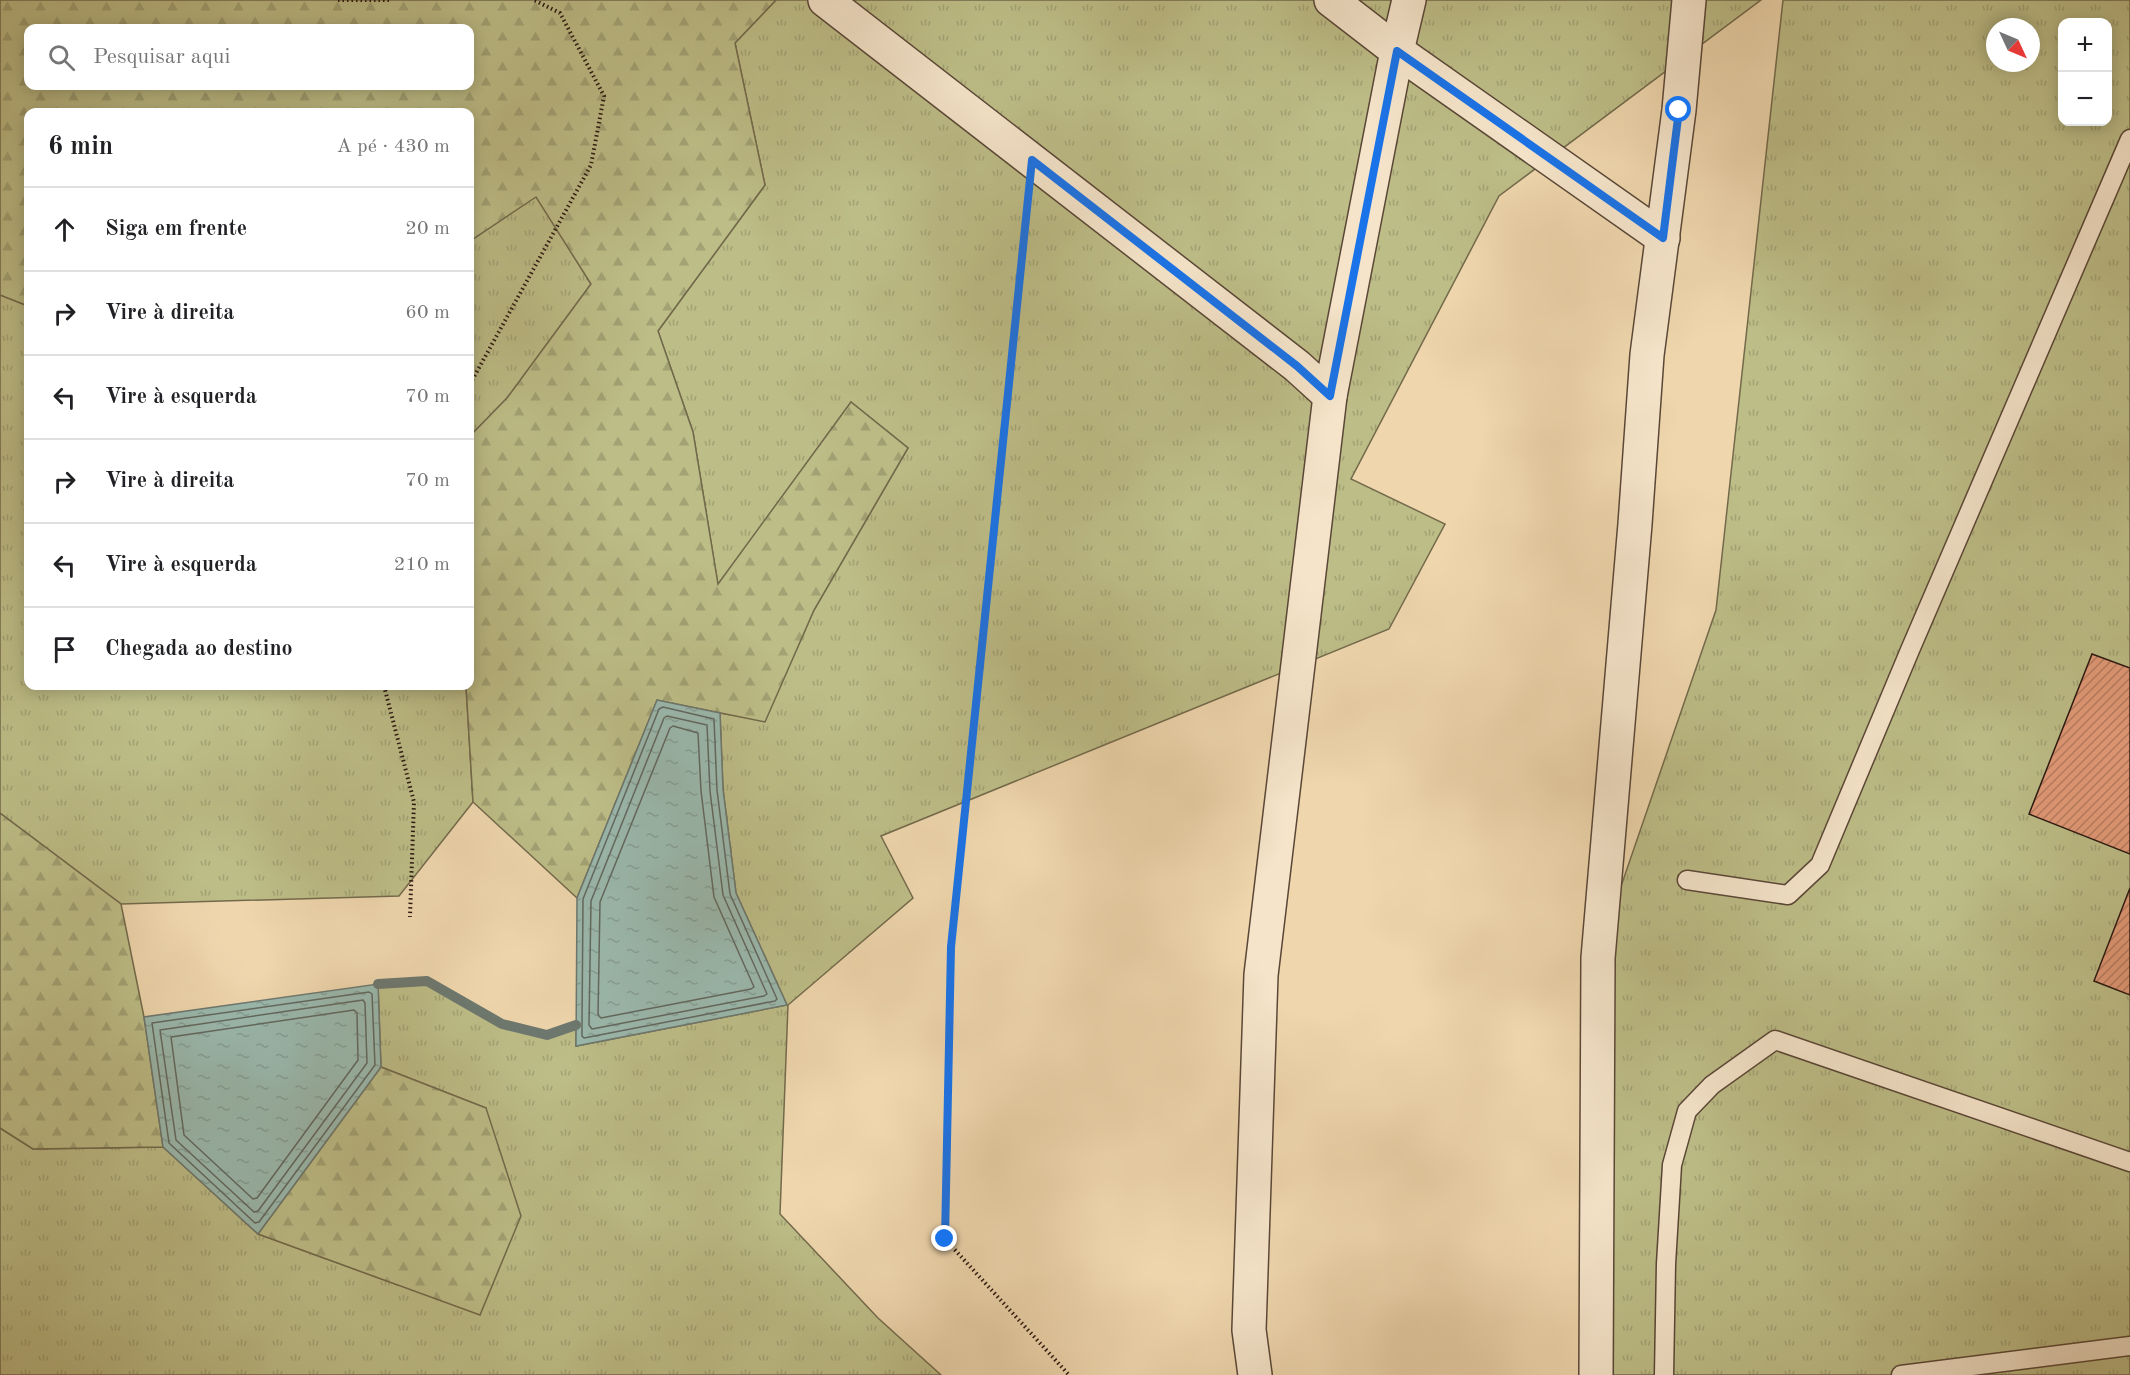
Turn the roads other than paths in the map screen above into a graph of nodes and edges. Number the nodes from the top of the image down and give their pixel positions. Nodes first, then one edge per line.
1 (825, 0) edge
2 (1331, 0) edge
3 (1409, 0) edge
4 (1689, 0) edge
5 (1397, 51) junction
6 (2130, 139) edge
7 (1663, 238) junction
8 (1330, 396) junction
9 (1687, 880) dead end
10 (2130, 1162) edge
11 (2130, 1346) edge
12 (1255, 1375) edge
13 (1596, 1375) edge
14 (1665, 1375) edge
15 (1901, 1375) edge

1 - 8 street
2 - 5 street
3 - 5 street
4 - 7 street
5 - 7 street
5 - 8 street
6 - 9 lane
7 - 13 street
8 - 12 street
10 - 14 lane
11 - 15 lane

